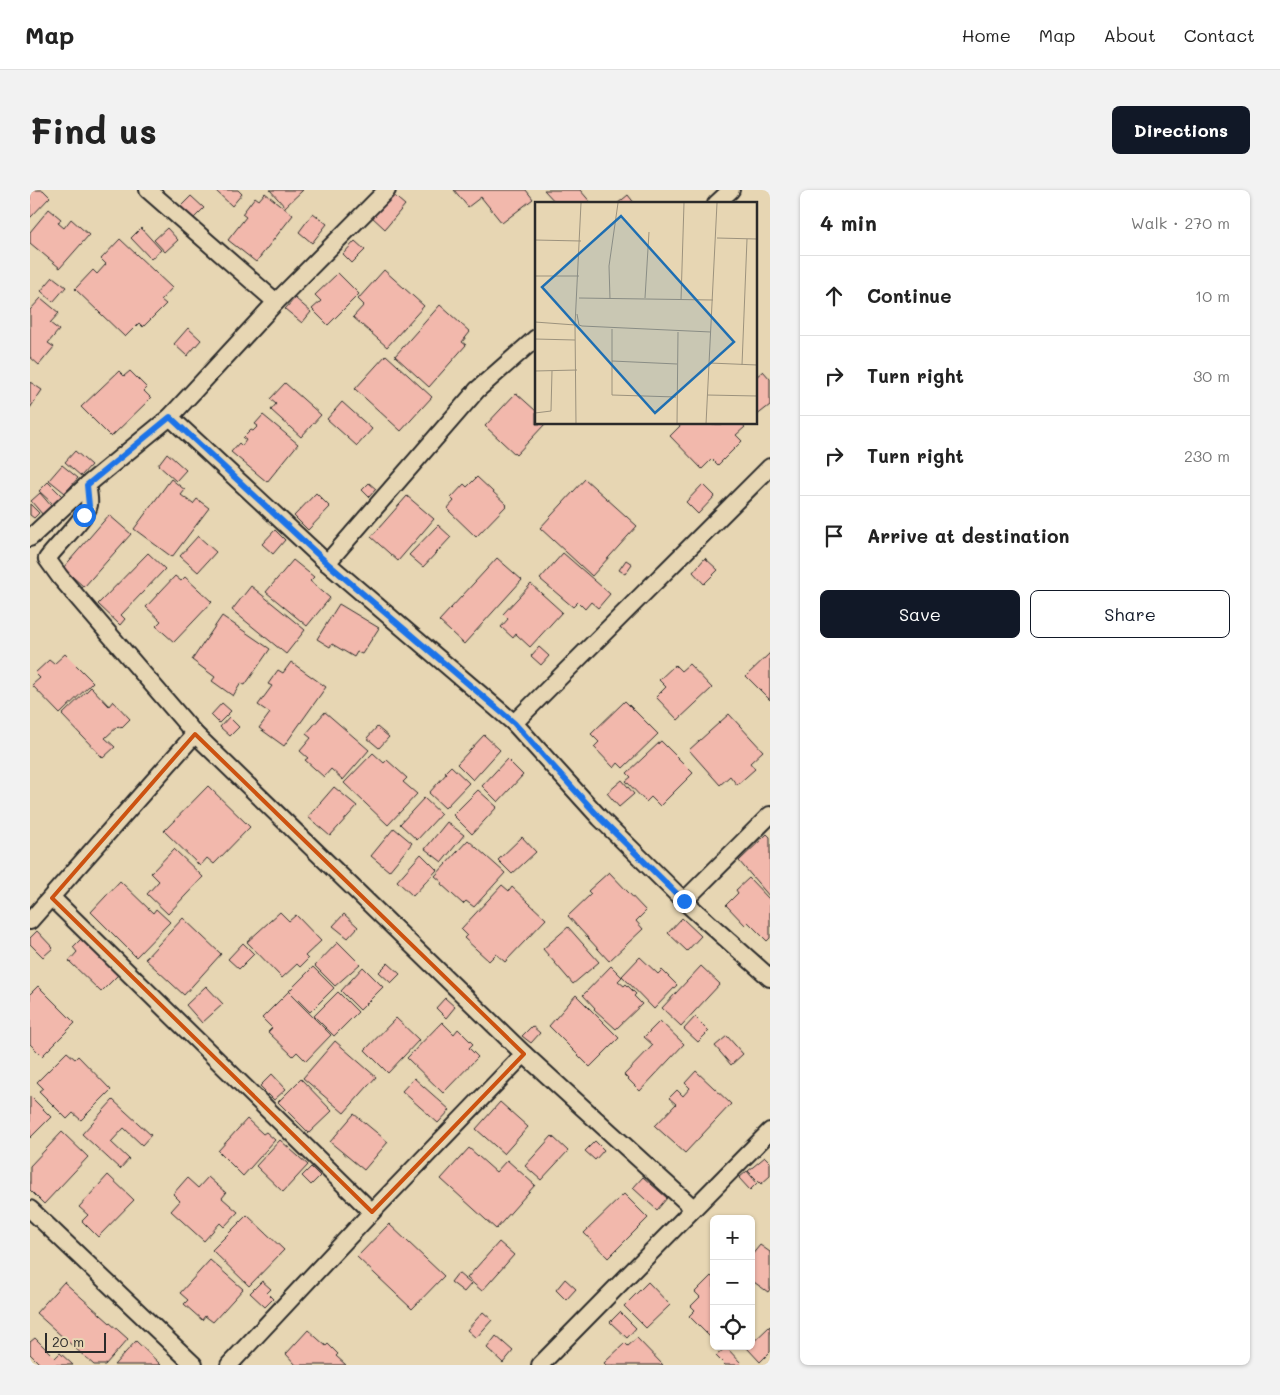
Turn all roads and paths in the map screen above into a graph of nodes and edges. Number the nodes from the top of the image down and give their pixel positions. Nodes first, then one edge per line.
1 (148, 190) edge
2 (387, 190) edge
3 (731, 190) edge
4 (718, 202) edge
5 (276, 302) junction
6 (535, 339) edge
7 (170, 417) junction
8 (770, 467) edge
9 (87, 485) junction
10 (30, 538) edge
11 (327, 563) junction
12 (514, 723) junction
13 (195, 734) junction
14 (770, 815) edge
15 (52, 898) junction
16 (684, 901) junction
17 (30, 921) edge
18 (770, 978) edge
19 (524, 1054) junction
20 (770, 1131) edge
21 (693, 1208) junction
22 (30, 1209) edge
23 (372, 1212) junction
24 (543, 1364) edge
25 (194, 1365) edge
26 (229, 1365) edge

1 - 5 street
2 - 5 street
3 - 4 street
5 - 7 street
6 - 11 street
7 - 9 street
7 - 11 street
8 - 12 street
9 - 10 street
9 - 13 street
11 - 12 street
12 - 16 street
13 - 15 street
13 - 19 street
14 - 16 street
15 - 17 street
15 - 23 street
16 - 18 street
19 - 21 street
19 - 23 street
20 - 21 street
21 - 24 street
22 - 25 street
23 - 26 street

